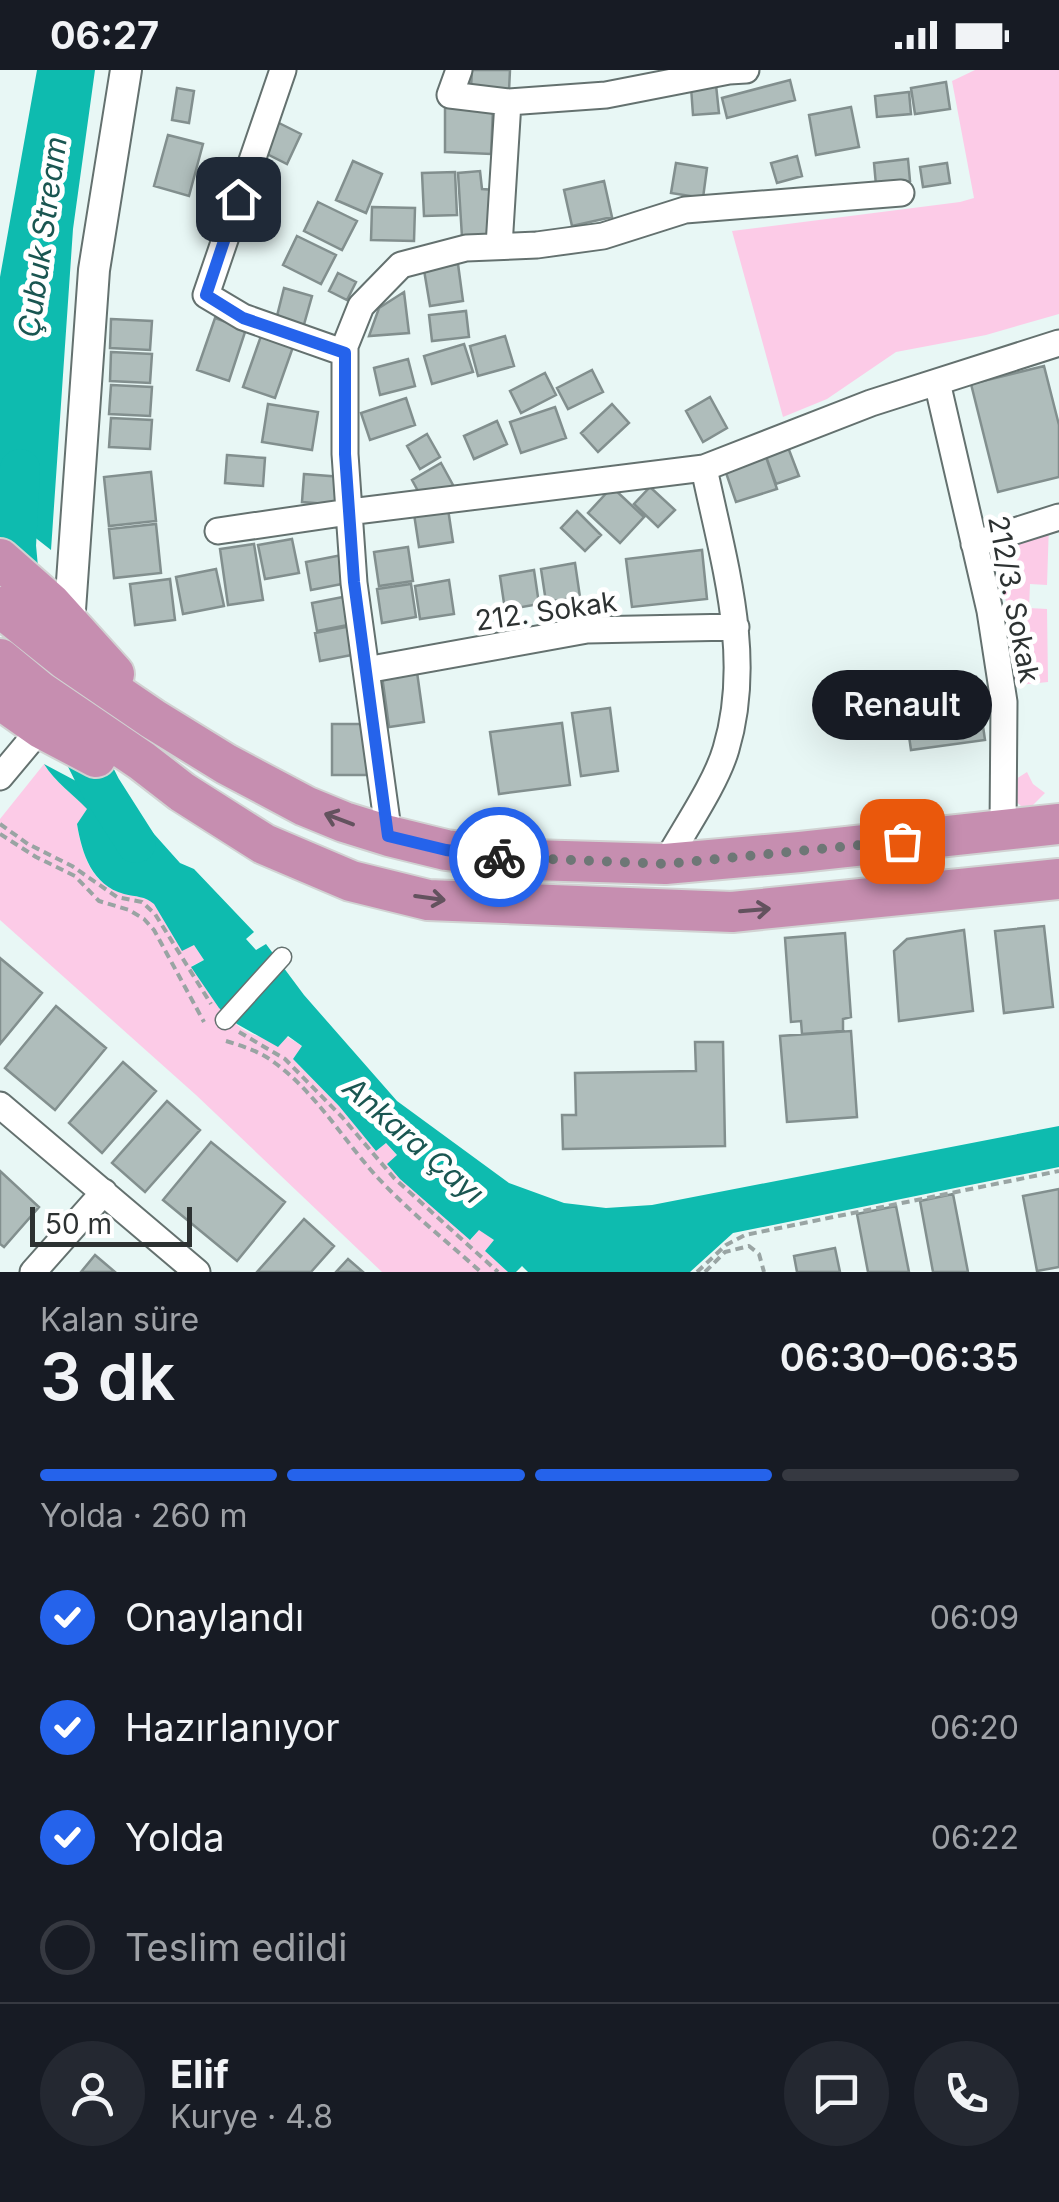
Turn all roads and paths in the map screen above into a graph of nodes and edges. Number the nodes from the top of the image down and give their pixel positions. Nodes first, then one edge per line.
1 (126, 70) edge
2 (282, 70) edge
3 (459, 70) edge
4 (746, 70) edge
5 (649, 79) edge
6 (508, 102) junction
7 (902, 193) dead end
8 (500, 246) junction
9 (1059, 343) edge
10 (345, 353) junction
11 (937, 382) junction
12 (704, 468) junction
13 (349, 512) junction
14 (1059, 516) edge
15 (218, 531) dead end
16 (974, 544) junction
17 (0, 560) edge
18 (0, 607) edge
19 (736, 627) junction
20 (61, 629) junction
21 (0, 659) edge
22 (366, 670) junction
23 (0, 699) edge
24 (48, 731) junction
25 (141, 771) junction
26 (0, 777) edge
27 (0, 824) edge
28 (1059, 824) edge
29 (1004, 830) junction
30 (0, 834) edge
31 (388, 836) junction
32 (665, 864) junction
33 (1059, 879) edge
34 (282, 957) dead end
35 (206, 1025) dead end
36 (219, 1028) junction
37 (0, 1105) edge
38 (1059, 1172) edge
39 (104, 1192) junction
40 (33, 1272) edge
41 (197, 1272) edge
42 (481, 1272) edge
43 (498, 1272) edge
44 (697, 1272) edge
45 (705, 1272) edge
46 (764, 1272) edge

1 - 20 street
2 - 10 street
3 - 6 street
4 - 5 street
5 - 6 street
6 - 8 street
7 - 8 street
8 - 10 street
9 - 11 street
10 - 13 street
11 - 12 street
11 - 16 street, 212/3. Sokak
12 - 13 street
12 - 19 street
13 - 15 street
13 - 22 street
14 - 16 street
16 - 29 street, 212/3. Sokak
17 - 20 highway
18 - 20 highway
19 - 22 street, 212. Sokak
19 - 32 street
31 -> 20 highway
21 - 25 highway
22 - 31 street
23 - 24 highway
24 - 25 highway
24 - 26 street
25 -> 33 highway
27 - 36 path
28 - 29 highway
29 - 32 highway
30 - 35 path
31 - 32 highway
34 - 36 street
36 - 42 path
36 - 43 path
37 - 39 street
38 - 44 path
39 - 40 street
39 - 41 street
45 - 46 path

